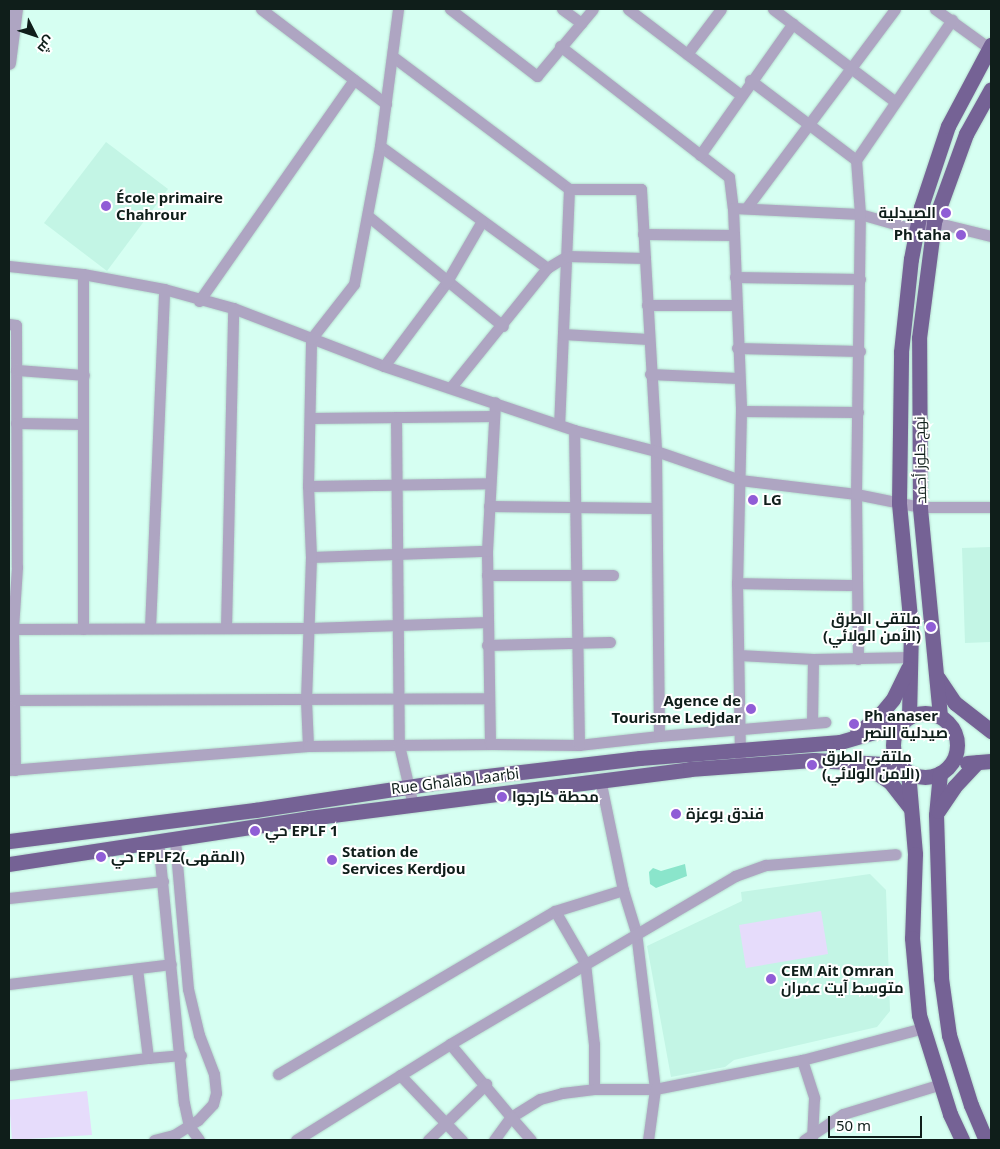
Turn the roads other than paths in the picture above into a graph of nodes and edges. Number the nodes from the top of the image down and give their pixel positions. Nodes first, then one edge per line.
1 (16, 9) edge
2 (262, 9) edge
3 (398, 9) edge
4 (450, 9) edge
5 (562, 9) edge
6 (593, 9) edge
7 (628, 9) edge
8 (721, 9) edge
9 (773, 9) edge
10 (895, 9) edge
11 (935, 9) edge
12 (952, 20) junction
13 (581, 23) junction
14 (793, 23) junction
15 (560, 46) junction
16 (990, 46) edge
17 (687, 54) junction
18 (392, 56) junction
19 (9, 63) edge
20 (850, 68) junction
21 (354, 80) junction
22 (750, 80) junction
23 (991, 89) edge
24 (740, 95) junction
25 (894, 101) junction
26 (386, 104) junction
27 (809, 123) junction
28 (380, 146) junction
29 (700, 154) junction
30 (856, 160) junction
31 (569, 189) junction
32 (747, 207) junction
33 (734, 208) junction
34 (860, 214) junction
35 (368, 216) junction
36 (482, 221) junction
37 (934, 222) junction
38 (916, 230) junction
39 (644, 234) junction
40 (734, 236) junction
41 (991, 236) edge
42 (567, 256) junction
43 (645, 258) junction
44 (9, 266) edge
45 (547, 268) junction
46 (83, 274) junction
47 (735, 278) junction
48 (860, 279) junction
49 (446, 283) junction
50 (164, 290) junction
51 (200, 301) junction
52 (647, 305) junction
53 (736, 305) junction
54 (233, 308) junction
55 (9, 324) edge
56 (502, 326) junction
57 (563, 334) junction
58 (311, 339) junction
59 (648, 339) junction
60 (738, 348) junction
61 (860, 351) junction
62 (384, 366) junction
63 (16, 370) junction
64 (650, 374) junction
65 (84, 375) junction
66 (738, 378) junction
67 (451, 387) junction
68 (495, 402) junction
69 (741, 411) junction
70 (858, 412) junction
71 (494, 416) junction
72 (396, 417) junction
73 (310, 418) junction
74 (16, 423) junction
75 (83, 424) junction
76 (559, 424) junction
77 (574, 430) junction
78 (656, 450) junction
79 (740, 480) junction
80 (490, 483) junction
81 (308, 486) junction
82 (397, 486) junction
83 (856, 494) junction
84 (900, 503) junction
85 (489, 506) junction
86 (576, 507) junction
87 (920, 507) junction
88 (991, 507) edge
89 (655, 508) junction
90 (13, 548) edge
91 (487, 551) junction
92 (397, 554) junction
93 (311, 557) junction
94 (487, 574) junction
95 (576, 575) junction
96 (613, 575) dead end
97 (737, 583) junction
98 (857, 585) junction
99 (488, 622) junction
100 (398, 625) junction
101 (83, 628) junction
102 (150, 628) junction
103 (226, 628) junction
104 (310, 628) junction
105 (11, 629) edge
106 (610, 642) dead end
107 (578, 643) junction
108 (487, 644) junction
109 (739, 655) junction
110 (911, 657) junction
111 (813, 658) junction
112 (858, 659) junction
113 (936, 675) junction
114 (399, 698) junction
115 (488, 698) junction
116 (15, 700) junction
117 (306, 700) junction
118 (945, 719) junction
119 (905, 720) junction
120 (825, 722) dead end
121 (812, 723) junction
122 (739, 727) junction
123 (991, 732) edge
124 (659, 736) junction
125 (840, 742) junction
126 (490, 744) junction
127 (399, 745) junction
128 (579, 745) junction
129 (308, 746) junction
130 (739, 750) junction
131 (640, 758) junction
132 (859, 761) junction
133 (984, 762) edge
134 (741, 765) junction
135 (904, 768) junction
136 (946, 769) junction
137 (12, 770) edge
138 (642, 774) junction
139 (600, 780) junction
140 (409, 786) junction
141 (285, 805) junction
142 (413, 805) junction
143 (912, 813) junction
144 (936, 815) junction
145 (288, 821) junction
146 (175, 839) junction
147 (158, 840) junction
148 (9, 841) edge
149 (896, 854) dead end
150 (9, 864) edge
151 (163, 881) junction
152 (623, 890) junction
153 (9, 898) edge
154 (554, 911) junction
155 (636, 932) junction
156 (585, 963) junction
157 (171, 964) junction
158 (137, 969) junction
159 (9, 984) edge
160 (923, 1028) junction
161 (450, 1044) junction
162 (180, 1055) junction
163 (148, 1058) junction
164 (802, 1060) junction
165 (278, 1074) dead end
166 (9, 1075) edge
167 (400, 1076) junction
168 (486, 1084) junction
169 (940, 1084) junction
170 (594, 1089) junction
171 (655, 1089) junction
172 (511, 1117) junction
173 (445, 1123) junction
174 (189, 1126) junction
175 (809, 1138) edge
176 (304, 1139) edge
177 (958, 1139) edge
178 (154, 1140) edge
179 (199, 1140) edge
180 (428, 1140) edge
181 (462, 1140) edge
182 (494, 1140) edge
183 (531, 1140) edge
184 (648, 1140) edge
185 (986, 1140) edge

1 - 19 street
2 - 21 street
3 - 18 street
4 - 15 street
5 - 13 street
6 - 13 street
7 - 17 street
8 - 17 street
9 - 14 street
10 - 20 street
11 - 12 street
12 - 16 street
12 - 25 street
13 - 15 street
14 - 20 street
14 - 22 street
15 - 29 street
16 - 38 main road, نهج حلوز أحمد
17 - 24 street
18 - 26 street
18 - 31 street
20 - 25 street
20 - 27 street
21 - 26 street
21 - 51 street
22 - 24 street
22 - 27 street
23 - 37 main road, نهج حلوز أحمد
24 - 29 street
25 - 30 street
26 - 28 street
27 - 30 street
27 - 32 street
28 - 35 street
28 - 36 street
29 - 33 street
30 - 34 street
31 - 39 street
31 - 42 street
32 - 33 street
32 - 34 street
33 - 40 street
34 - 38 street
34 - 48 street
35 - 49 street
35 - 58 street
36 - 45 street
36 - 49 street
37 - 38 street
37 - 41 street
37 - 87 main road, نهج حلوز أحمد
38 - 84 main road, نهج حلوز أحمد
39 - 40 street
39 - 43 street
40 - 47 street
42 - 43 street
42 - 45 street
42 - 57 street
43 - 52 street
44 - 46 street
45 - 56 street
46 - 50 street
46 - 65 street
47 - 48 street
47 - 53 street
48 - 61 street
49 - 56 street
49 - 62 street
50 - 51 street
50 - 102 street
51 - 54 street
52 - 53 street
52 - 59 street
53 - 60 street
54 - 58 street
54 - 103 street
55 - 63 street
56 - 67 street
57 - 59 street
57 - 76 street
58 - 62 street
58 - 73 street
59 - 64 street
60 - 61 street
60 - 66 street
61 - 70 street
62 - 67 street
63 - 65 street
63 - 74 street
64 - 66 street
64 - 78 street
65 - 75 street
66 - 69 street
67 - 68 street
68 - 71 street
68 - 76 street
69 - 70 street
69 - 79 street
70 - 83 street
71 - 72 street
71 - 80 street
72 - 73 street
72 - 82 street
73 - 81 street
74 - 75 street
74 - 90 street
75 - 101 street
76 - 77 street
77 - 78 street
77 - 86 street
78 - 79 street
78 - 89 street
79 - 83 street
79 - 97 street
80 - 82 street
80 - 85 street
81 - 82 street
81 - 93 street
82 - 92 street
83 - 84 street
83 - 98 street
84 - 87 street
84 - 110 main road, نهج حلوز أحمد
85 - 86 street
85 - 91 street
86 - 89 street
86 - 95 street
87 - 88 street
87 - 113 main road, نهج حلوز أحمد
89 - 124 street
90 - 105 street
91 - 92 street
91 - 94 street
92 - 93 street
92 - 100 street
93 - 104 street
94 - 95 street
94 - 99 street
95 - 96 street
95 - 107 street
97 - 98 street
97 - 109 street
98 - 112 street
99 - 100 street
99 - 108 street
100 - 104 street
100 - 114 street
101 - 102 street
101 - 105 street
102 - 103 street
103 - 104 street
104 - 117 street
105 - 116 street
106 - 107 street
107 - 108 street
107 - 128 street
108 - 115 street
109 - 111 street
109 - 122 street
110 - 112 street
110 - 119 main road, نهج حلوز أحمد
110 - 125 main road
111 - 112 street
111 - 121 street
113 - 118 main road, نهج حلوز أحمد
113 - 123 main road
114 - 115 street
114 - 117 street
114 - 127 street
115 - 126 street
116 - 117 street
116 - 137 street
117 - 129 street
118 - 119 main road
118 - 123 main road
118 - 136 main road
119 - 125 main road, Rue Ghalab Laarbi
119 - 135 main road
120 - 121 street
121 - 122 street
122 - 124 street
122 - 130 street
124 - 128 street
125 - 130 main road, Rue Ghalab Laarbi
126 - 127 street
126 - 128 street
127 - 129 street
127 - 140 street
129 - 137 street
130 - 131 main road, Rue Ghalab Laarbi
130 - 134 street
131 - 138 main road
131 - 140 main road, Rue Ghalab Laarbi
132 - 134 main road, Rue Ghalab Laarbi
132 - 135 main road, Rue Ghalab Laarbi
132 - 143 main road
133 - 136 main road
133 - 144 main road
134 - 138 main road, Rue Ghalab Laarbi
135 - 136 main road
135 - 143 main road
136 - 144 main road
138 - 139 main road, Rue Ghalab Laarbi
139 - 142 main road, Rue Ghalab Laarbi
139 - 152 street
140 - 141 main road, Rue Ghalab Laarbi
140 - 142 street
141 - 145 main road
141 - 148 main road, Rue Ghalab Laarbi
142 - 145 main road, Rue Ghalab Laarbi
143 - 160 main road
144 - 185 main road
145 - 146 main road, Rue Ghalab Laarbi
146 - 147 main road, Rue Ghalab Laarbi
146 - 174 street
147 - 150 main road, Rue Ghalab Laarbi
147 - 151 street
149 - 155 street
151 - 153 street
151 - 157 street
152 - 154 street
152 - 155 street
154 - 156 street
154 - 165 street
155 - 156 street
155 - 171 street
156 - 161 street
156 - 170 street
157 - 158 street
157 - 162 street
158 - 159 street
158 - 163 street
160 - 164 street
160 - 169 main road
161 - 167 street
161 - 168 street
162 - 163 street
162 - 174 street
163 - 166 street
164 - 171 street
164 - 175 street
167 - 173 street
167 - 176 street
168 - 172 street
168 - 173 street
169 - 175 street
169 - 177 main road
170 - 171 street
170 - 172 street
171 - 184 street
172 - 182 street
172 - 183 street
173 - 180 street
173 - 181 street
174 - 178 street
174 - 179 street

